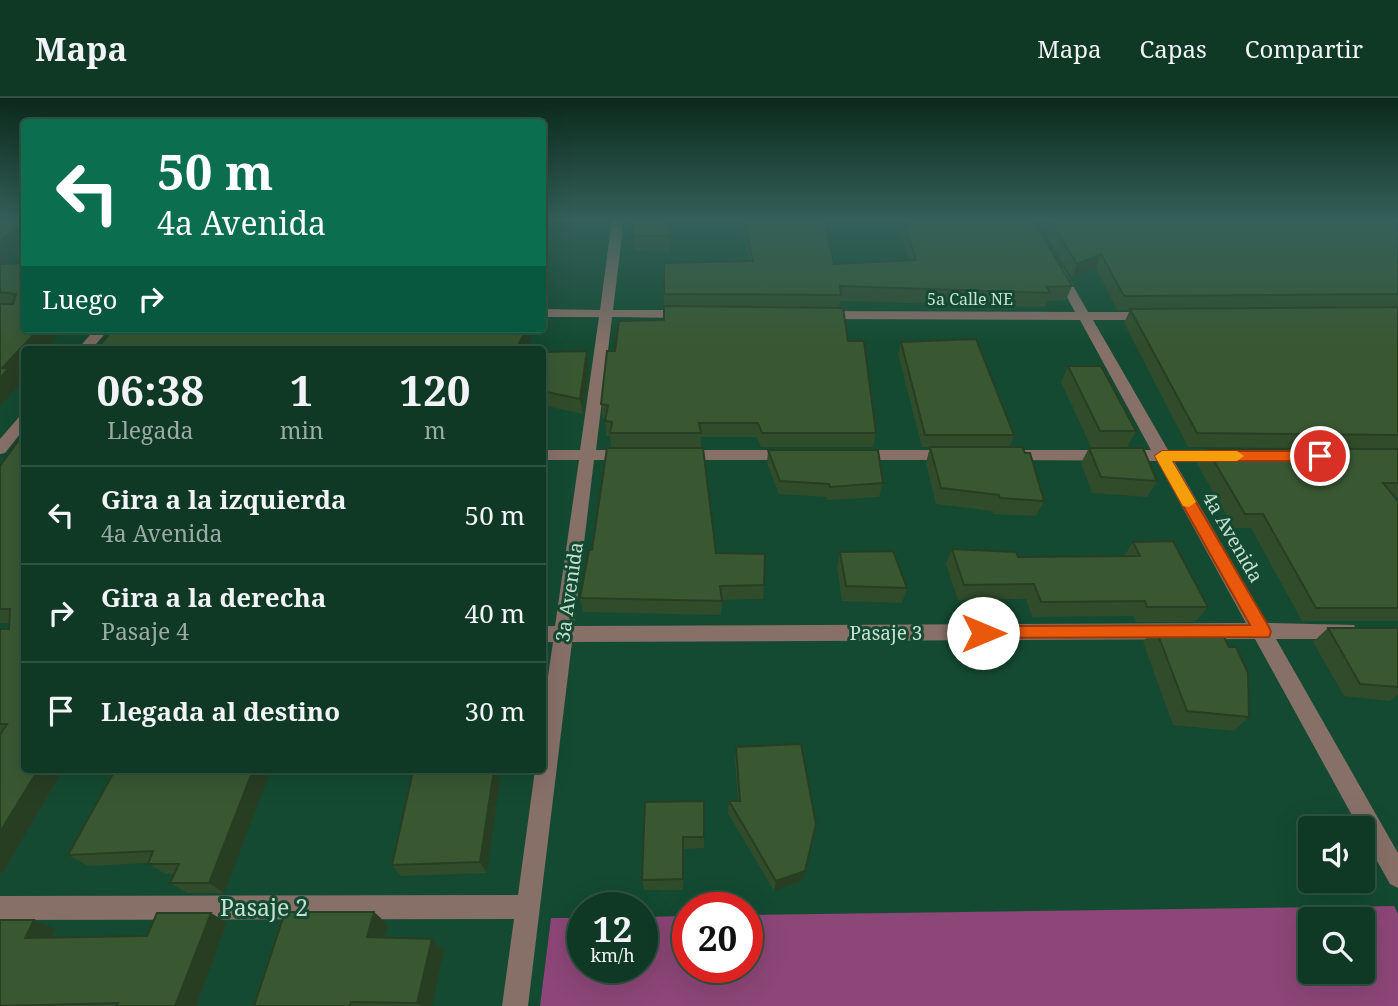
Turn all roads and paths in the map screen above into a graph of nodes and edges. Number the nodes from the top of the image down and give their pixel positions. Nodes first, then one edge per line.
1 (613, 261) edge
2 (1054, 261) edge
3 (546, 313) edge
4 (607, 314) junction
5 (702, 314) edge
6 (811, 315) edge
7 (1167, 316) edge
8 (1085, 317) junction
9 (21, 425) edge
10 (4, 452) edge
11 (546, 455) edge
12 (587, 455) junction
13 (642, 455) edge
14 (669, 455) edge
15 (806, 455) edge
16 (834, 455) edge
17 (971, 455) edge
18 (998, 456) edge
19 (1162, 456) junction
20 (1245, 456) edge
21 (1371, 631) edge
22 (1263, 632) junction
23 (546, 634) edge
24 (563, 634) junction
25 (546, 767) edge
26 (545, 773) edge
27 (1398, 876) edge
28 (528, 907) junction
29 (0, 908) edge
30 (515, 1006) edge

1 - 4 street, 3a Avenida
2 - 8 street, 4a Avenida
3 - 4 street
4 - 5 street
4 - 12 street, 3a Avenida
6 - 8 street, 5a Calle NE
7 - 8 street, 5a Calle NE
8 - 19 street, 4a Avenida
9 - 10 street
11 - 12 street
12 - 13 street
12 - 24 street, 3a Avenida
14 - 15 street
16 - 17 street
18 - 19 street
19 - 20 street
19 - 22 street, 4a Avenida
21 - 22 street, Pasaje 3
22 - 24 street, Pasaje 3
22 - 27 street, 4a Avenida
23 - 24 street, Pasaje 3
24 - 25 street, 3a Avenida
26 - 28 street, 3a Avenida
28 - 29 street, Pasaje 2
28 - 30 street, 3a Avenida

